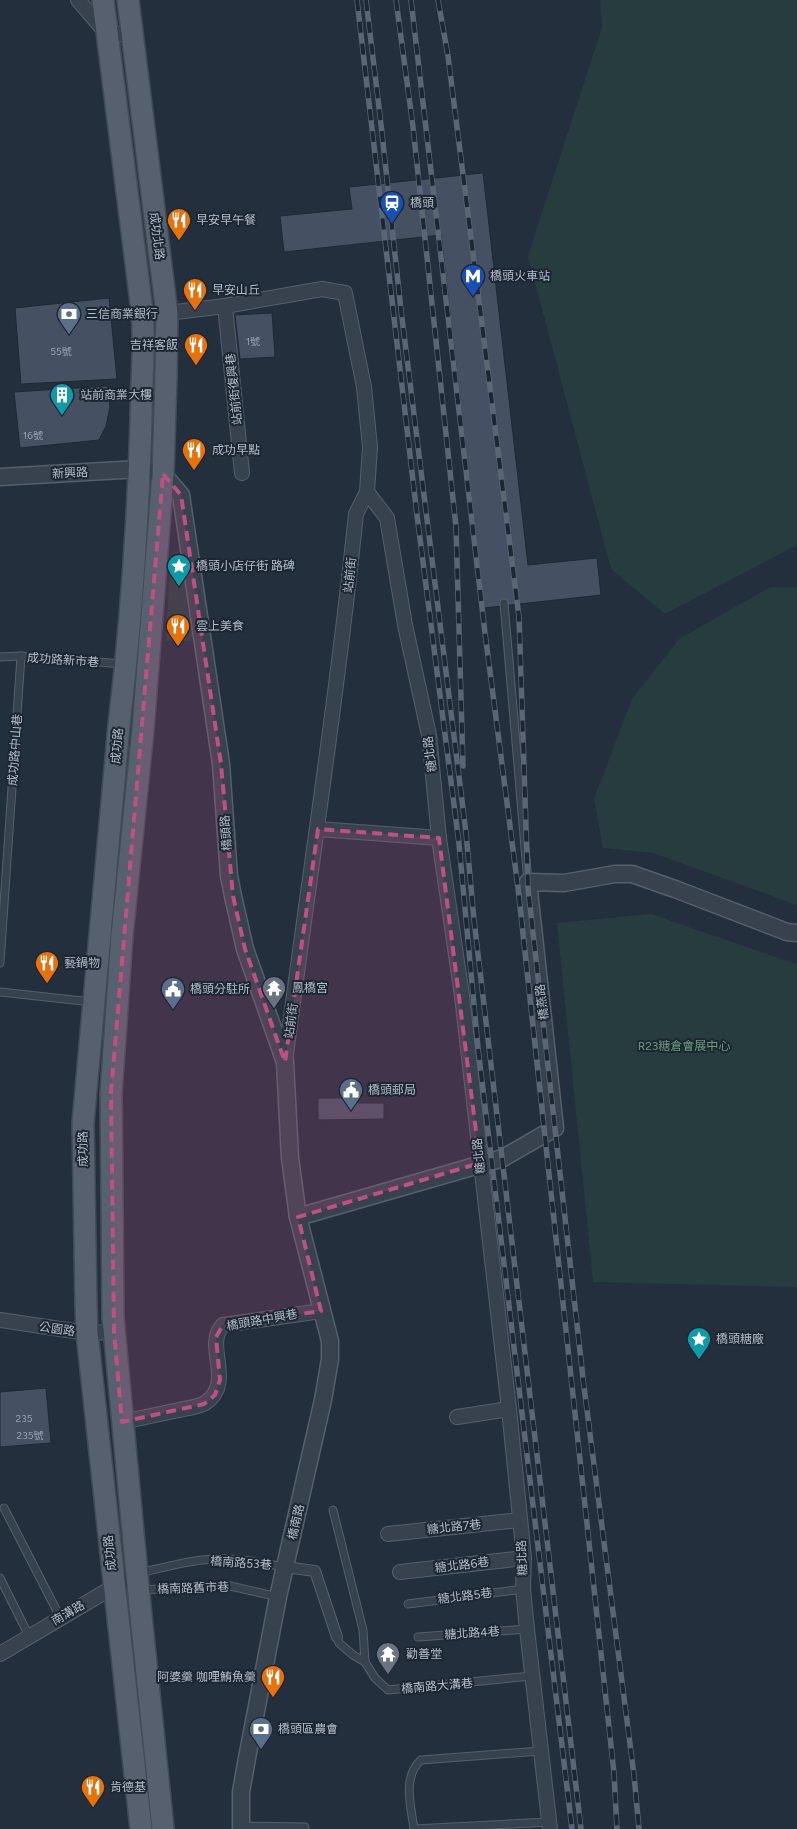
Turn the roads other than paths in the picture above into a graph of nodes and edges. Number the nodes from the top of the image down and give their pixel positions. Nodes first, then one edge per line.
1 (78, 0) edge
2 (103, 0) edge
3 (128, 0) edge
4 (131, 33) junction
5 (108, 35) junction
6 (225, 306) junction
7 (167, 314) junction
8 (143, 316) junction
9 (139, 469) junction
10 (242, 472) dead end
11 (163, 474) junction
12 (0, 476) edge
13 (367, 492) junction
14 (504, 603) dead end
15 (21, 656) junction
16 (0, 657) edge
17 (126, 664) junction
18 (318, 829) junction
19 (440, 838) junction
20 (528, 882) junction
21 (797, 933) edge
22 (0, 963) edge
23 (0, 992) edge
24 (94, 1002) junction
25 (285, 1062) junction
26 (480, 1163) junction
27 (298, 1217) junction
28 (321, 1311) junction
29 (0, 1320) edge
30 (114, 1332) junction
31 (87, 1333) junction
32 (509, 1410) junction
33 (457, 1417) dead end
34 (122, 1422) junction
35 (4, 1508) dead end
36 (333, 1510) dead end
37 (520, 1520) junction
38 (388, 1534) dead end
39 (524, 1558) junction
40 (285, 1567) junction
41 (400, 1572) dead end
42 (0, 1578) edge
43 (138, 1582) junction
44 (113, 1587) junction
45 (523, 1589) junction
46 (278, 1597) junction
47 (408, 1604) dead end
48 (60, 1618) junction
49 (527, 1629) junction
50 (29, 1636) junction
51 (337, 1637) joint
52 (418, 1638) dead end
53 (0, 1654) edge
54 (365, 1662) junction
55 (532, 1676) junction
56 (541, 1752) junction
57 (549, 1826) edge
58 (305, 1827) dead end
59 (237, 1828) edge
60 (141, 1829) edge
61 (163, 1829) edge
62 (414, 1829) edge

1 - 5 street
2 - 5 main road, 成功北路
3 - 4 main road, 成功北路
4 - 5 street
4 - 7 main road, 成功北路
5 - 8 main road, 成功北路
6 - 7 street, 站前街
6 - 10 street, 站前街復興巷
6 - 13 street, 站前街
7 - 8 street, 站前街
7 - 11 main road, 成功北路
8 - 9 main road, 成功北路
9 - 11 street
9 - 12 street, 新興路
9 - 17 main road, 成功路
11 - 25 street, 橋頭路
11 - 30 main road, 成功路
13 - 18 street, 站前街
13 - 19 street, 糖北路
14 - 20 lane
15 - 16 lane, 成功路新市巷
15 - 17 lane, 成功路新市巷
15 - 22 lane, 成功路中山巷
17 - 24 main road, 成功路
18 - 19 street
18 - 25 street, 站前街
19 - 26 street, 糖北路
20 - 21 street
20 - 26 street, 橋燕路
23 - 24 lane
24 - 31 main road, 成功路
25 - 27 street, 橋頭路
26 - 27 street, 橋燕路
26 - 32 street, 糖北路
27 - 28 street, 橋南路
28 - 34 street, 橋頭路中興巷
28 - 40 street, 橋南路
29 - 31 street, 公園路
30 - 31 street, 公園路
30 - 34 main road, 成功路
31 - 44 main road, 成功路
32 - 33 street
32 - 37 street, 糖北路
34 - 43 main road, 成功路
35 - 48 lane
36 - 54 lane
37 - 38 street, 糖北路7巷
37 - 39 street, 糖北路
39 - 41 street, 糖北路6巷
39 - 45 street, 糖北路
40 - 43 lane, 橋南路53巷
40 - 46 street, 橋南路
40 - 51 street
42 - 50 lane
43 - 44 street, 南溝路
43 - 46 lane, 橋南路舊市巷
43 - 61 main road, 成功路
44 - 48 street, 南溝路
44 - 60 main road, 成功路
45 - 47 lane, 糖北路5巷
45 - 49 street, 糖北路
46 - 59 street, 橋南路
48 - 50 street, 南溝路
49 - 52 lane, 糖北路4巷
49 - 55 street, 糖北路
50 - 53 street, 南溝路
51 - 54 lane, 橋南路大溝巷
54 - 55 lane, 橋南路大溝巷
55 - 56 street, 糖北路
56 - 57 street, 糖北路
56 - 62 lane
57 - 62 lane
58 - 59 lane

